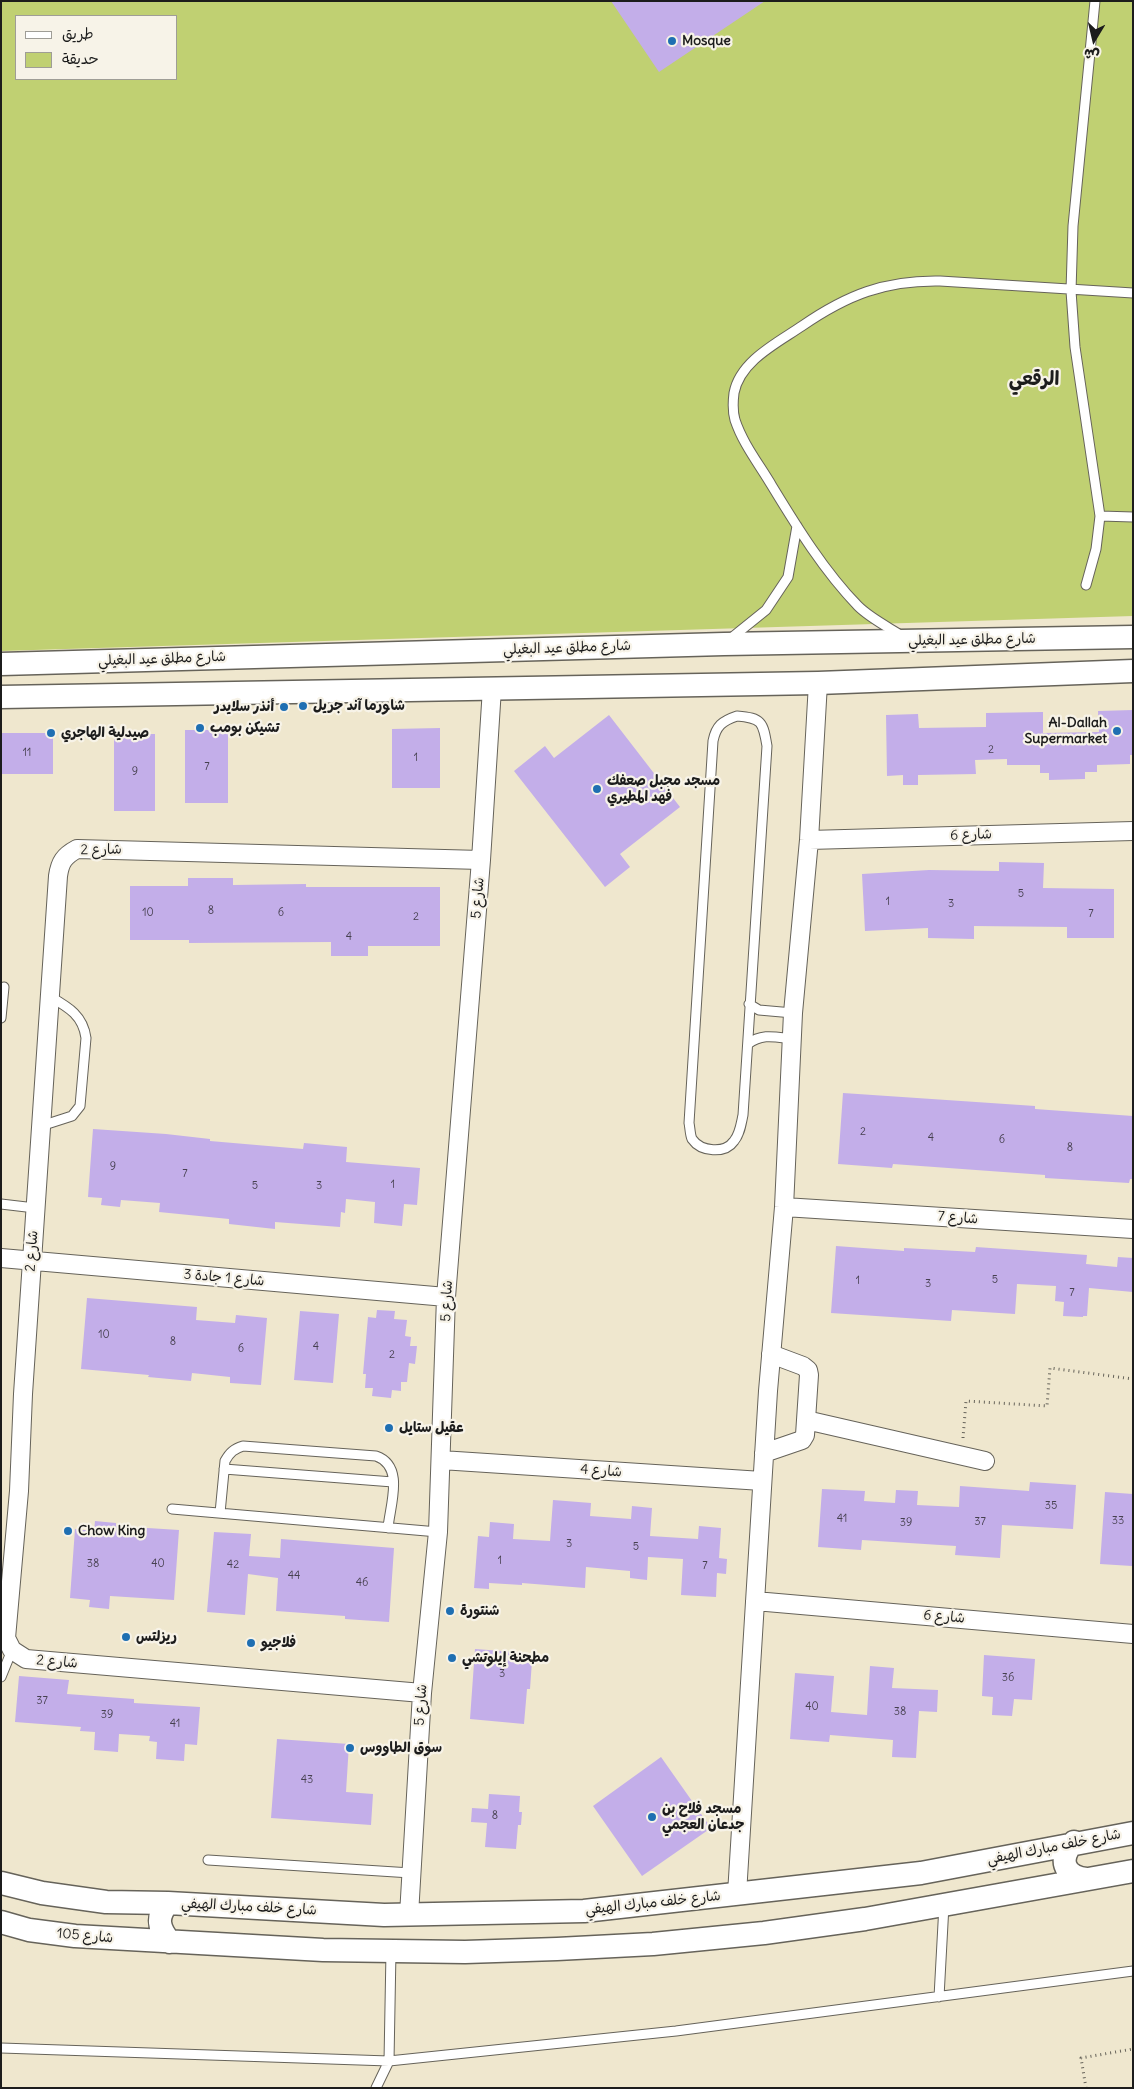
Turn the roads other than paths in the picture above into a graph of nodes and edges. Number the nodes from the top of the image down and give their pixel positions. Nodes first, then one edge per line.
1 (1095, 1) edge
2 (1071, 291) junction
3 (1133, 293) edge
4 (1100, 516) junction
5 (1133, 517) edge
6 (797, 526) junction
7 (1086, 585) dead end
8 (1133, 637) edge
9 (908, 641) junction
10 (724, 644) junction
11 (1, 664) edge
12 (1133, 672) edge
13 (818, 683) junction
14 (492, 688) junction
15 (1, 697) edge
16 (1133, 831) edge
17 (809, 840) junction
18 (481, 860) junction
19 (4, 987) dead end
20 (49, 996) junction
21 (750, 1004) junction
22 (793, 1013) junction
23 (1, 1018) edge
24 (792, 1039) junction
25 (748, 1044) junction
26 (41, 1126) junction
27 (1, 1204) edge
28 (784, 1207) junction
29 (35, 1208) junction
30 (1133, 1229) edge
31 (1, 1258) edge
32 (32, 1260) junction
33 (446, 1297) junction
34 (771, 1354) junction
35 (806, 1420) junction
36 (764, 1453) junction
37 (441, 1460) junction
38 (985, 1461) dead end
39 (224, 1469) junction
40 (762, 1481) junction
41 (394, 1482) junction
42 (172, 1509) dead end
43 (220, 1513) junction
44 (388, 1528) junction
45 (438, 1532) junction
46 (754, 1601) junction
47 (1133, 1634) edge
48 (12, 1650) junction
49 (1, 1678) edge
50 (422, 1692) junction
51 (1133, 1833) edge
52 (1074, 1842) junction
53 (1020, 1853) junction
54 (208, 1860) dead end
55 (1133, 1871) edge
56 (411, 1874) junction
57 (1086, 1879) junction
58 (1, 1882) edge
59 (1031, 1889) junction
60 (737, 1894) junction
61 (168, 1903) junction
62 (944, 1905) junction
63 (409, 1915) junction
64 (1, 1922) edge
65 (170, 1942) junction
66 (390, 1951) junction
67 (1133, 1971) edge
68 (939, 1996) junction
69 (1, 2048) edge
70 (389, 2061) junction
71 (376, 2088) edge

1 - 2 lane
2 - 3 lane
2 - 4 lane
2 - 6 lane
4 - 5 lane
4 - 7 lane
6 - 9 lane
6 - 10 lane
8 - 9 street, شارع مطلق عيد البغيلي
9 - 10 street, شارع مطلق عيد البغيلي
10 - 11 street, شارع مطلق عيد البغيلي
12 - 13 street
13 - 14 street
13 - 17 street
14 - 15 street
14 - 18 street, شارع 5
16 - 17 street, شارع 6
17 - 22 street
18 - 20 street, شارع 2
18 - 33 street, شارع 5
19 - 23 lane
20 - 26 street, شارع 2
20 - 26 lane
21 - 22 lane
21 - 25 lane
21 - 25 lane
22 - 24 street
24 - 25 lane
24 - 28 street
26 - 29 street, شارع 2
27 - 29 lane
28 - 30 street, شارع 7
28 - 34 street
29 - 32 street, شارع 2
31 - 32 street, شارع 1 جادة 3
32 - 33 street, شارع 1 جادة 3
32 - 48 street, شارع 2
33 - 37 street, شارع 5
34 - 35 street
34 - 36 street
35 - 36 street
35 - 38 street
36 - 40 street
37 - 40 street, شارع 4
37 - 45 street, شارع 5
39 - 41 lane
39 - 41 lane
39 - 43 lane
40 - 46 street
41 - 44 lane
42 - 43 lane
43 - 44 lane
44 - 45 lane
45 - 50 street, شارع 5
46 - 47 street, شارع 6
46 - 60 street
48 - 49 lane
48 - 50 street, شارع 2
50 - 56 street, شارع 5
51 - 52 street, شارع خلف مبارك الهيفي
52 - 53 street, شارع خلف مبارك الهيفي
52 - 57 street
53 - 59 street
53 - 60 street, شارع خلف مبارك الهيفي
54 - 56 lane
55 - 57 street
56 - 63 street, شارع 5
57 - 59 street
58 - 61 street
59 - 62 street
60 - 63 street, شارع خلف مبارك الهيفي
61 - 63 street, شارع خلف مبارك الهيفي
61 - 65 street
62 - 66 street
62 - 68 lane
64 - 65 street, شارع 105
65 - 66 street
66 - 70 lane
67 - 68 lane
68 - 70 lane
69 - 70 lane
70 - 71 lane

